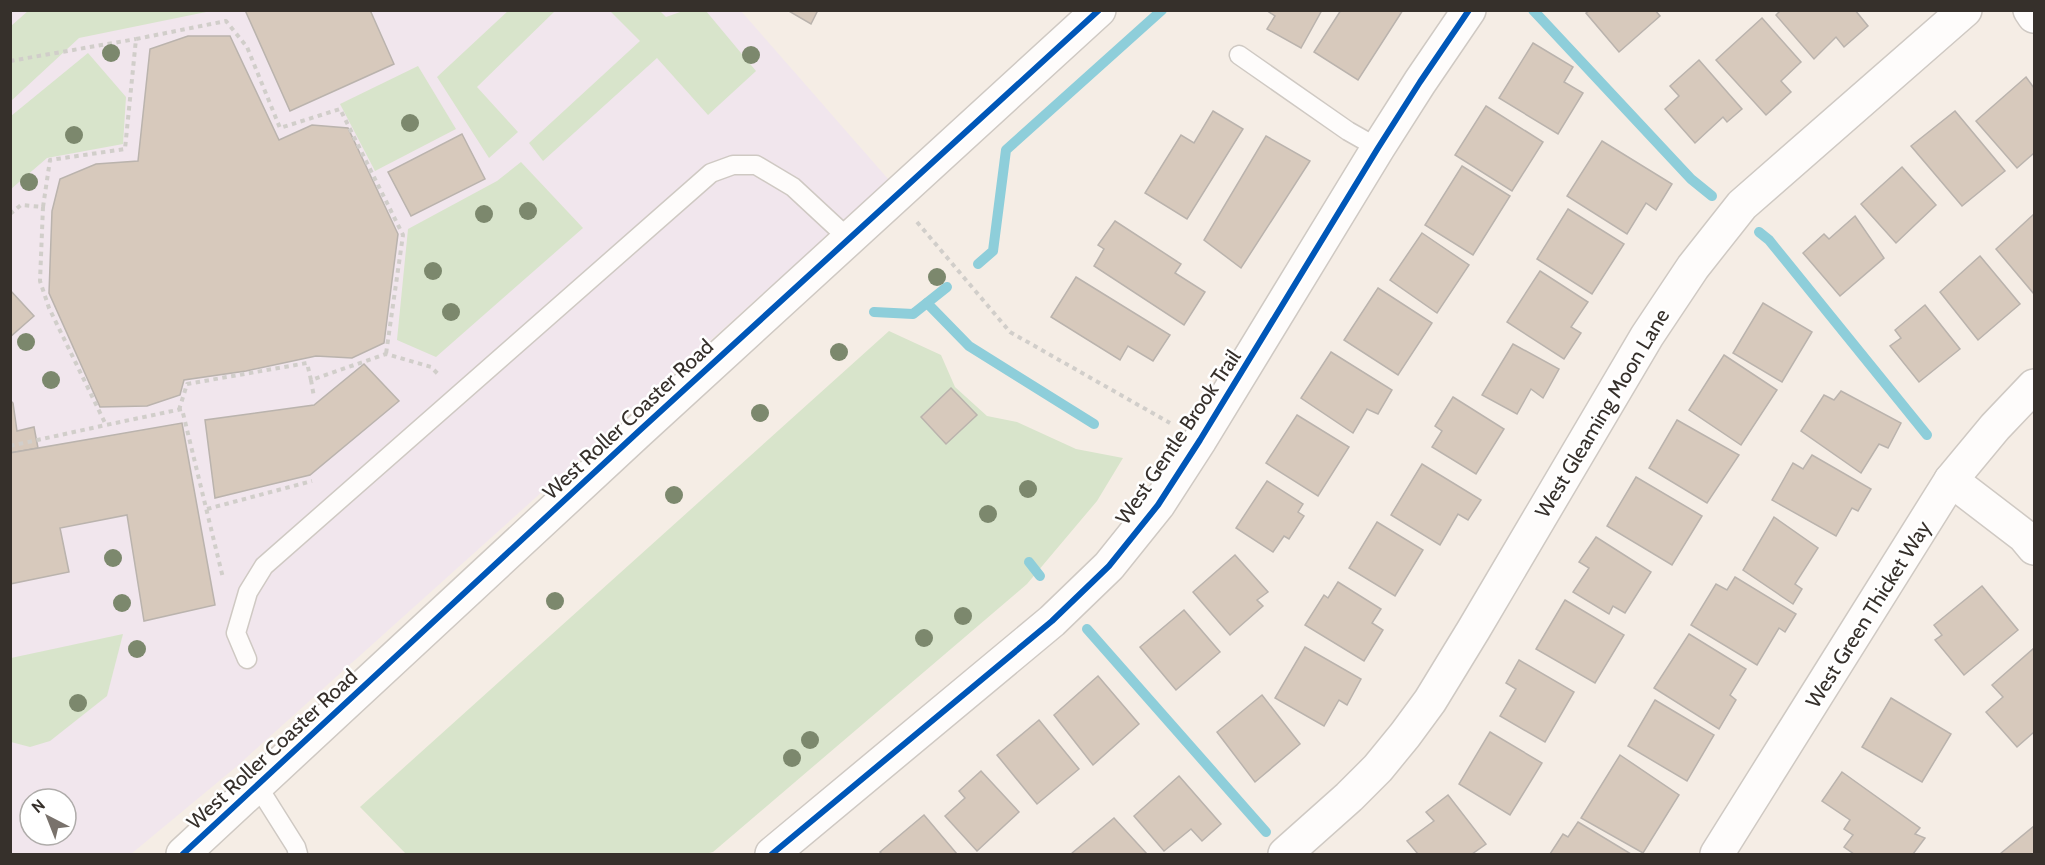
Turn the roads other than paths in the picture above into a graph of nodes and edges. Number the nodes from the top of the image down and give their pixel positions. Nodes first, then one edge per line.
1 (1099, 10) edge
2 (1469, 10) edge
3 (1965, 10) edge
4 (2030, 10) edge
5 (2034, 16) edge
6 (1239, 55) dead end
7 (1378, 148) junction
8 (849, 239) junction
9 (2034, 386) edge
10 (1951, 480) junction
11 (2034, 548) edge
12 (247, 659) dead end
13 (257, 785) junction
14 (183, 855) edge
15 (298, 855) edge
16 (772, 855) edge
17 (1285, 855) edge
18 (1717, 855) edge

1 - 8 street, West Roller Coaster Road
2 - 7 street, West Gentle Brook Trail
3 - 17 street, West Gleaming Moon Lane
4 - 5 street
6 - 7 lane
7 - 16 street, West Gentle Brook Trail
8 - 12 lane
8 - 13 street, West Roller Coaster Road
9 - 10 street, West Green Thicket Way
10 - 11 street
10 - 18 street, West Green Thicket Way
13 - 14 street, West Roller Coaster Road
13 - 15 lane

